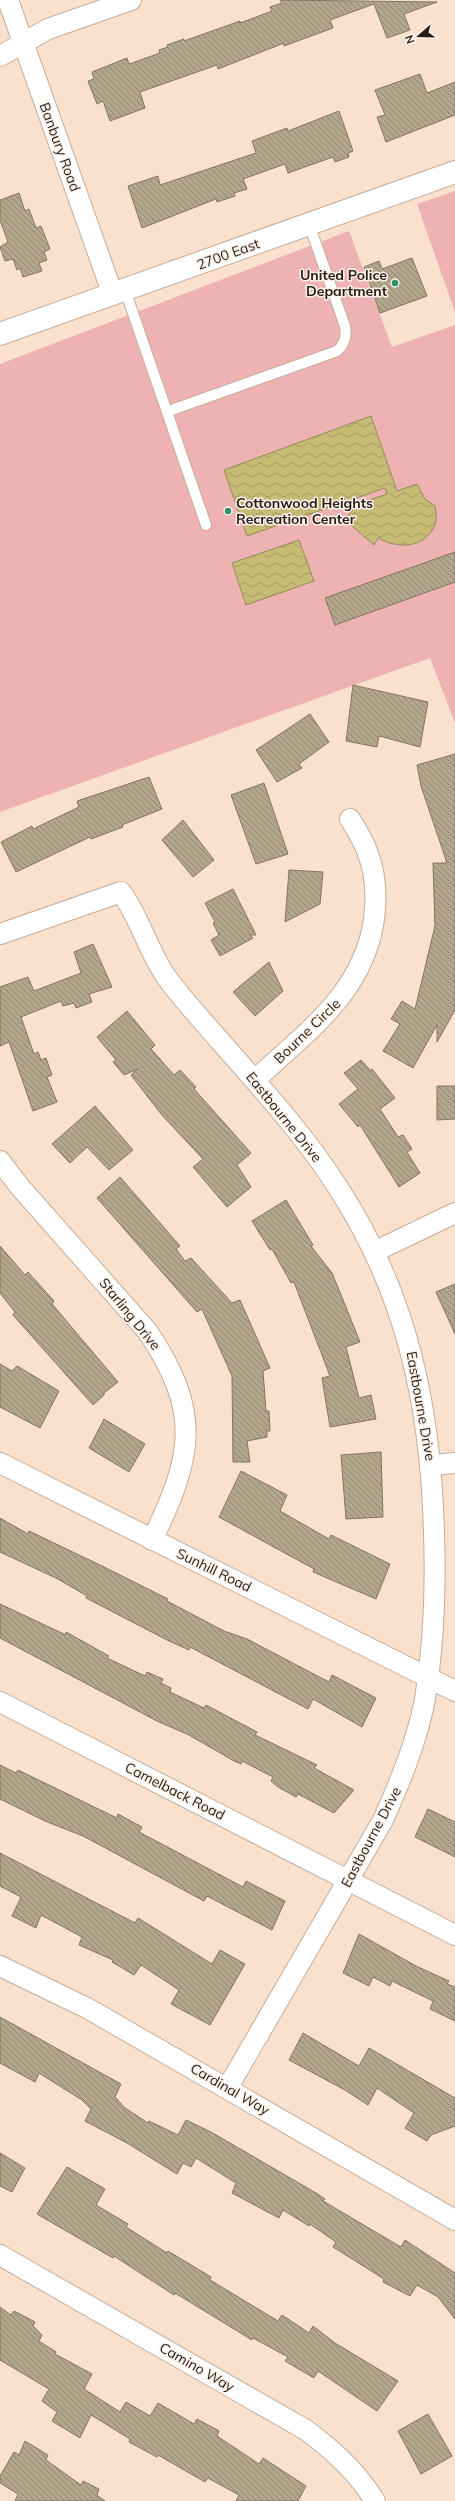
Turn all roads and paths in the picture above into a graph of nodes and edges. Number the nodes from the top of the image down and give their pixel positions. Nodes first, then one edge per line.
1 (8, 0) edge
2 (130, 0) edge
3 (23, 43) junction
4 (0, 56) edge
5 (455, 172) edge
6 (309, 224) junction
7 (119, 292) junction
8 (0, 334) edge
9 (167, 412) junction
10 (206, 525) dead end
11 (350, 819) dead end
12 (0, 934) edge
13 (255, 1080) junction
14 (0, 1161) edge
15 (455, 1213) edge
16 (374, 1252) junction
17 (455, 1463) edge
18 (0, 1464) edge
19 (432, 1465) junction
20 (152, 1540) junction
21 (427, 1676) junction
22 (455, 1691) edge
23 (0, 1702) edge
24 (349, 1880) junction
25 (455, 1935) edge
26 (0, 1966) edge
27 (228, 2087) junction
28 (455, 2220) edge
29 (0, 2255) edge
30 (375, 2501) edge

1 - 3 street, Banbury Road
2 - 3 street
3 - 4 street
3 - 7 street, Banbury Road
5 - 6 street, 2700 East
6 - 7 street, 2700 East
6 - 9 lane
7 - 8 street, 2700 East
7 - 9 lane
9 - 10 lane
11 - 13 street, Bourne Circle
12 - 13 street, Eastbourne Drive
13 - 16 street, Eastbourne Drive
14 - 20 street, Starling Drive
15 - 16 street
16 - 19 street, Eastbourne Drive
17 - 19 street
18 - 20 street, Sunhill Road
19 - 21 street, Eastbourne Drive
20 - 21 street, Sunhill Road
21 - 22 street, Sunhill Road
21 - 24 street, Eastbourne Drive
23 - 24 street, Camelback Road
24 - 25 street, Camelback Road
24 - 27 street, Eastbourne Drive
26 - 27 street, Cardinal Way
27 - 28 street, Cardinal Way
29 - 30 street, Camino Way

